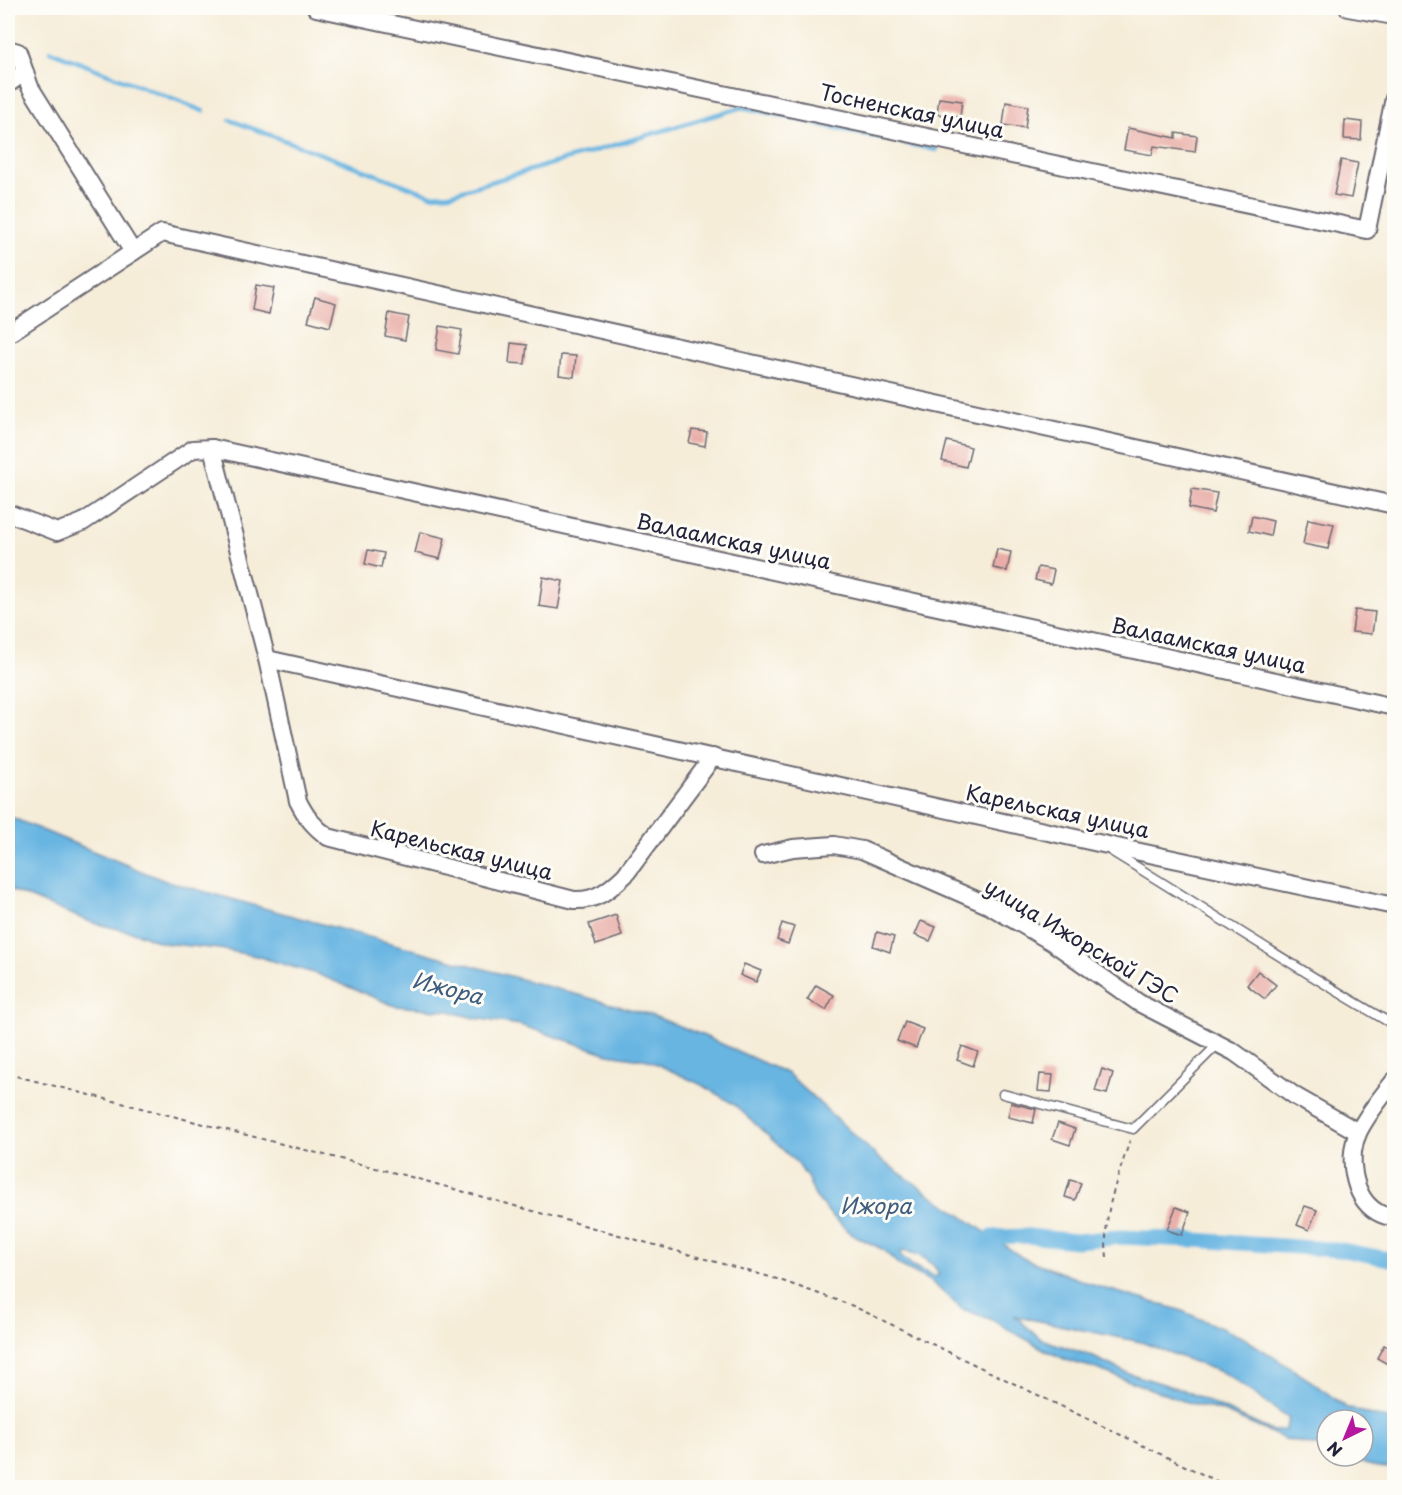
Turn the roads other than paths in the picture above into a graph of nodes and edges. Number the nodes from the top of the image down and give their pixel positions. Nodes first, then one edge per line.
1 (316, 8) edge
2 (1348, 8) edge
3 (1395, 16) edge
4 (8, 50) edge
5 (25, 72) junction
6 (8, 84) edge
7 (1395, 98) edge
8 (133, 252) junction
9 (8, 334) edge
10 (212, 448) junction
11 (1395, 506) edge
12 (8, 513) edge
13 (267, 659) junction
14 (1395, 707) edge
15 (713, 757) junction
16 (1098, 843) junction
17 (763, 855) dead end
18 (1395, 906) edge
19 (1395, 1025) edge
20 (1218, 1044) junction
21 (1395, 1081) edge
22 (1003, 1094) dead end
23 (1358, 1132) junction
24 (1395, 1218) edge

1 - 7 street, Тосненская улица
2 - 3 street
4 - 5 street
5 - 6 street
5 - 8 street
8 - 9 street
8 - 11 street
10 - 12 street, Валаамская улица
10 - 13 street, Карельская улица
10 - 14 street, Валаамская улица
13 - 15 street, Карельская улица
13 - 15 street, Карельская улица
15 - 16 street, Карельская улица
16 - 18 street, Карельская улица
16 - 19 lane
17 - 20 street, улица Ижорской ГЭС
20 - 22 lane
20 - 23 street, улица Ижорской ГЭС
21 - 23 street
23 - 24 street

